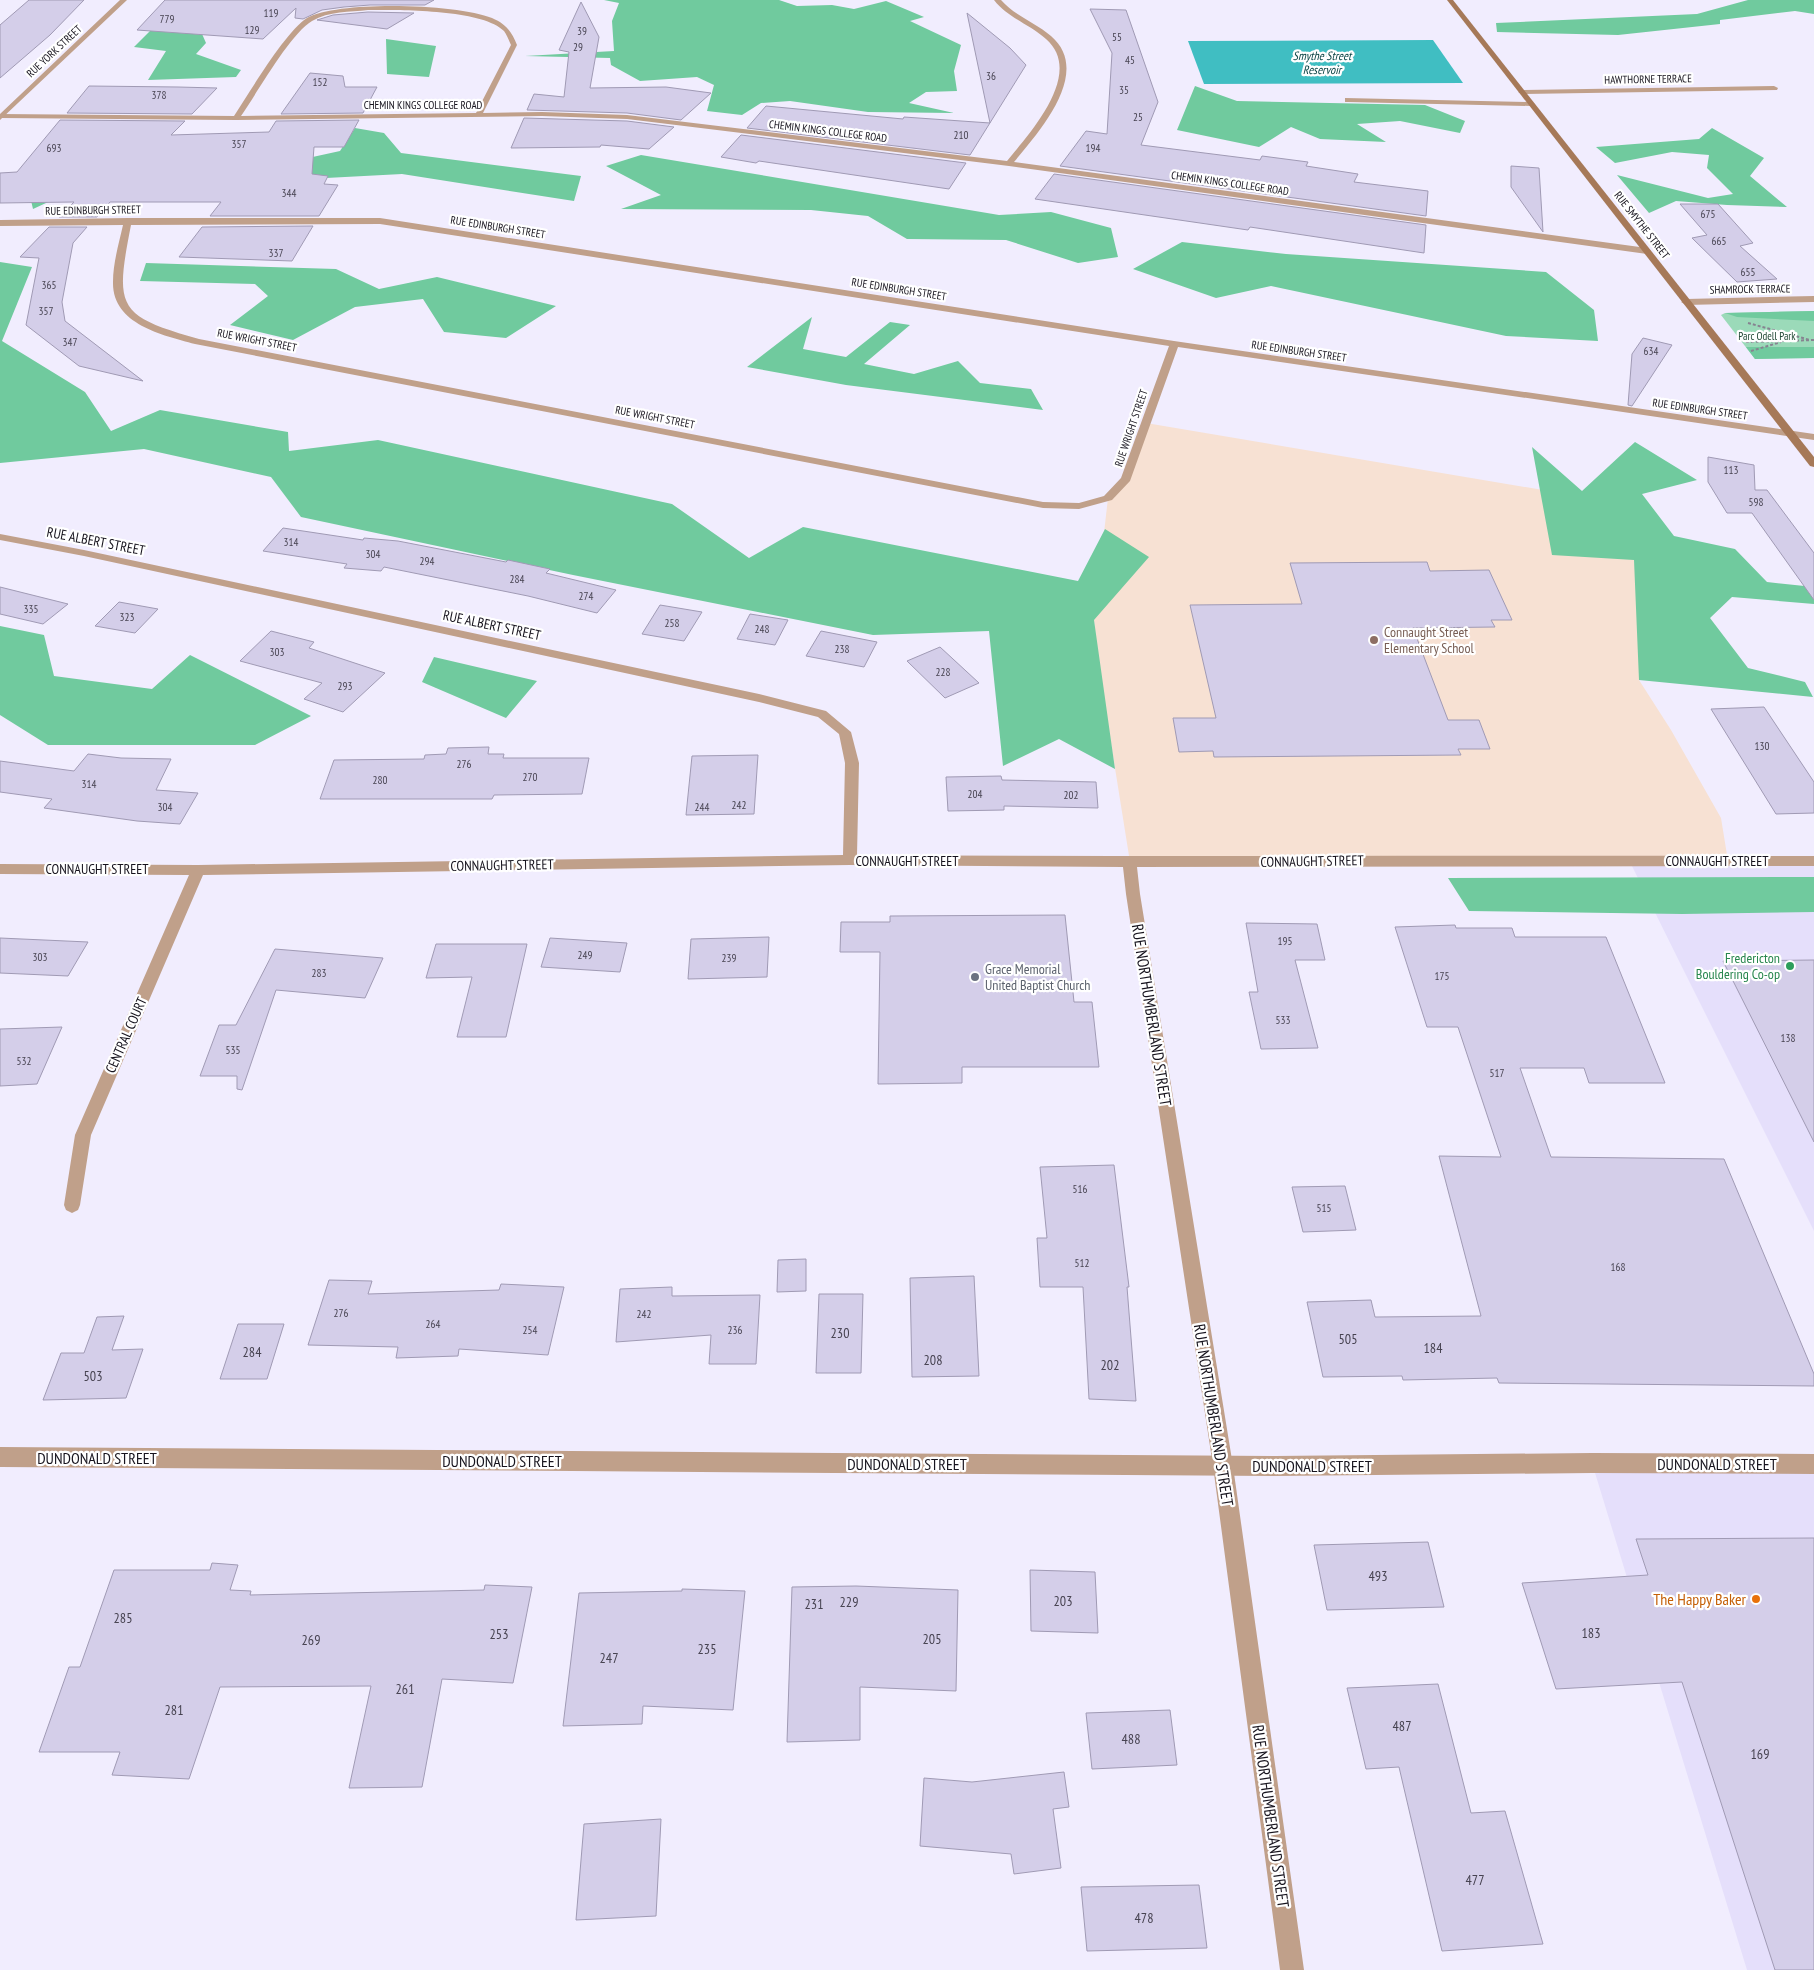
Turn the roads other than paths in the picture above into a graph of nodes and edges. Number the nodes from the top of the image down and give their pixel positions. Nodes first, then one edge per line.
1 (124, 0) edge
2 (997, 0) edge
3 (1450, 0) edge
4 (1774, 88) dead end
5 (1522, 92) junction
6 (1348, 100) dead end
7 (1532, 104) junction
8 (478, 116) junction
9 (1, 117) edge
10 (236, 118) junction
11 (1009, 164) junction
12 (128, 221) junction
13 (0, 223) edge
14 (1647, 252) junction
15 (1814, 299) edge
16 (1686, 302) junction
17 (1174, 344) junction
18 (1790, 434) junction
19 (1814, 437) edge
20 (1814, 464) edge
21 (0, 538) edge
22 (850, 860) junction
23 (1814, 861) edge
24 (1130, 862) junction
25 (0, 869) edge
26 (198, 870) junction
27 (72, 1205) dead end
28 (0, 1457) edge
29 (1814, 1464) edge
30 (1222, 1466) junction
31 (1292, 1970) edge

1 - 9 street, RUE YORK STREET
2 - 11 street
3 - 5 main road, RUE SMYTHE STREET
4 - 5 street, HAWTHORNE TERRACE
5 - 7 main road, RUE SMYTHE STREET
6 - 7 street
7 - 14 main road, RUE SMYTHE STREET
8 - 10 street, CHEMIN KINGS COLLEGE ROAD
8 - 10 street
8 - 11 street, CHEMIN KINGS COLLEGE ROAD
9 - 10 street, CHEMIN KINGS COLLEGE ROAD
11 - 14 street, CHEMIN KINGS COLLEGE ROAD
12 - 13 street, RUE EDINBURGH STREET
12 - 17 street, RUE EDINBURGH STREET
12 - 17 street, RUE WRIGHT STREET
14 - 16 main road, RUE SMYTHE STREET
15 - 16 street, SHAMROCK TERRACE
16 - 18 main road, RUE SMYTHE STREET
17 - 18 street, RUE EDINBURGH STREET
18 - 19 street, RUE EDINBURGH STREET
18 - 20 main road, RUE SMYTHE STREET
21 - 22 street, RUE ALBERT STREET
22 - 24 street, CONNAUGHT STREET
22 - 26 street, CONNAUGHT STREET
23 - 24 street, CONNAUGHT STREET
24 - 30 street, RUE NORTHUMBERLAND STREET
25 - 26 street, CONNAUGHT STREET
26 - 27 street, CENTRAL COURT
28 - 30 street, DUNDONALD STREET
29 - 30 street, DUNDONALD STREET
30 - 31 street, RUE NORTHUMBERLAND STREET

